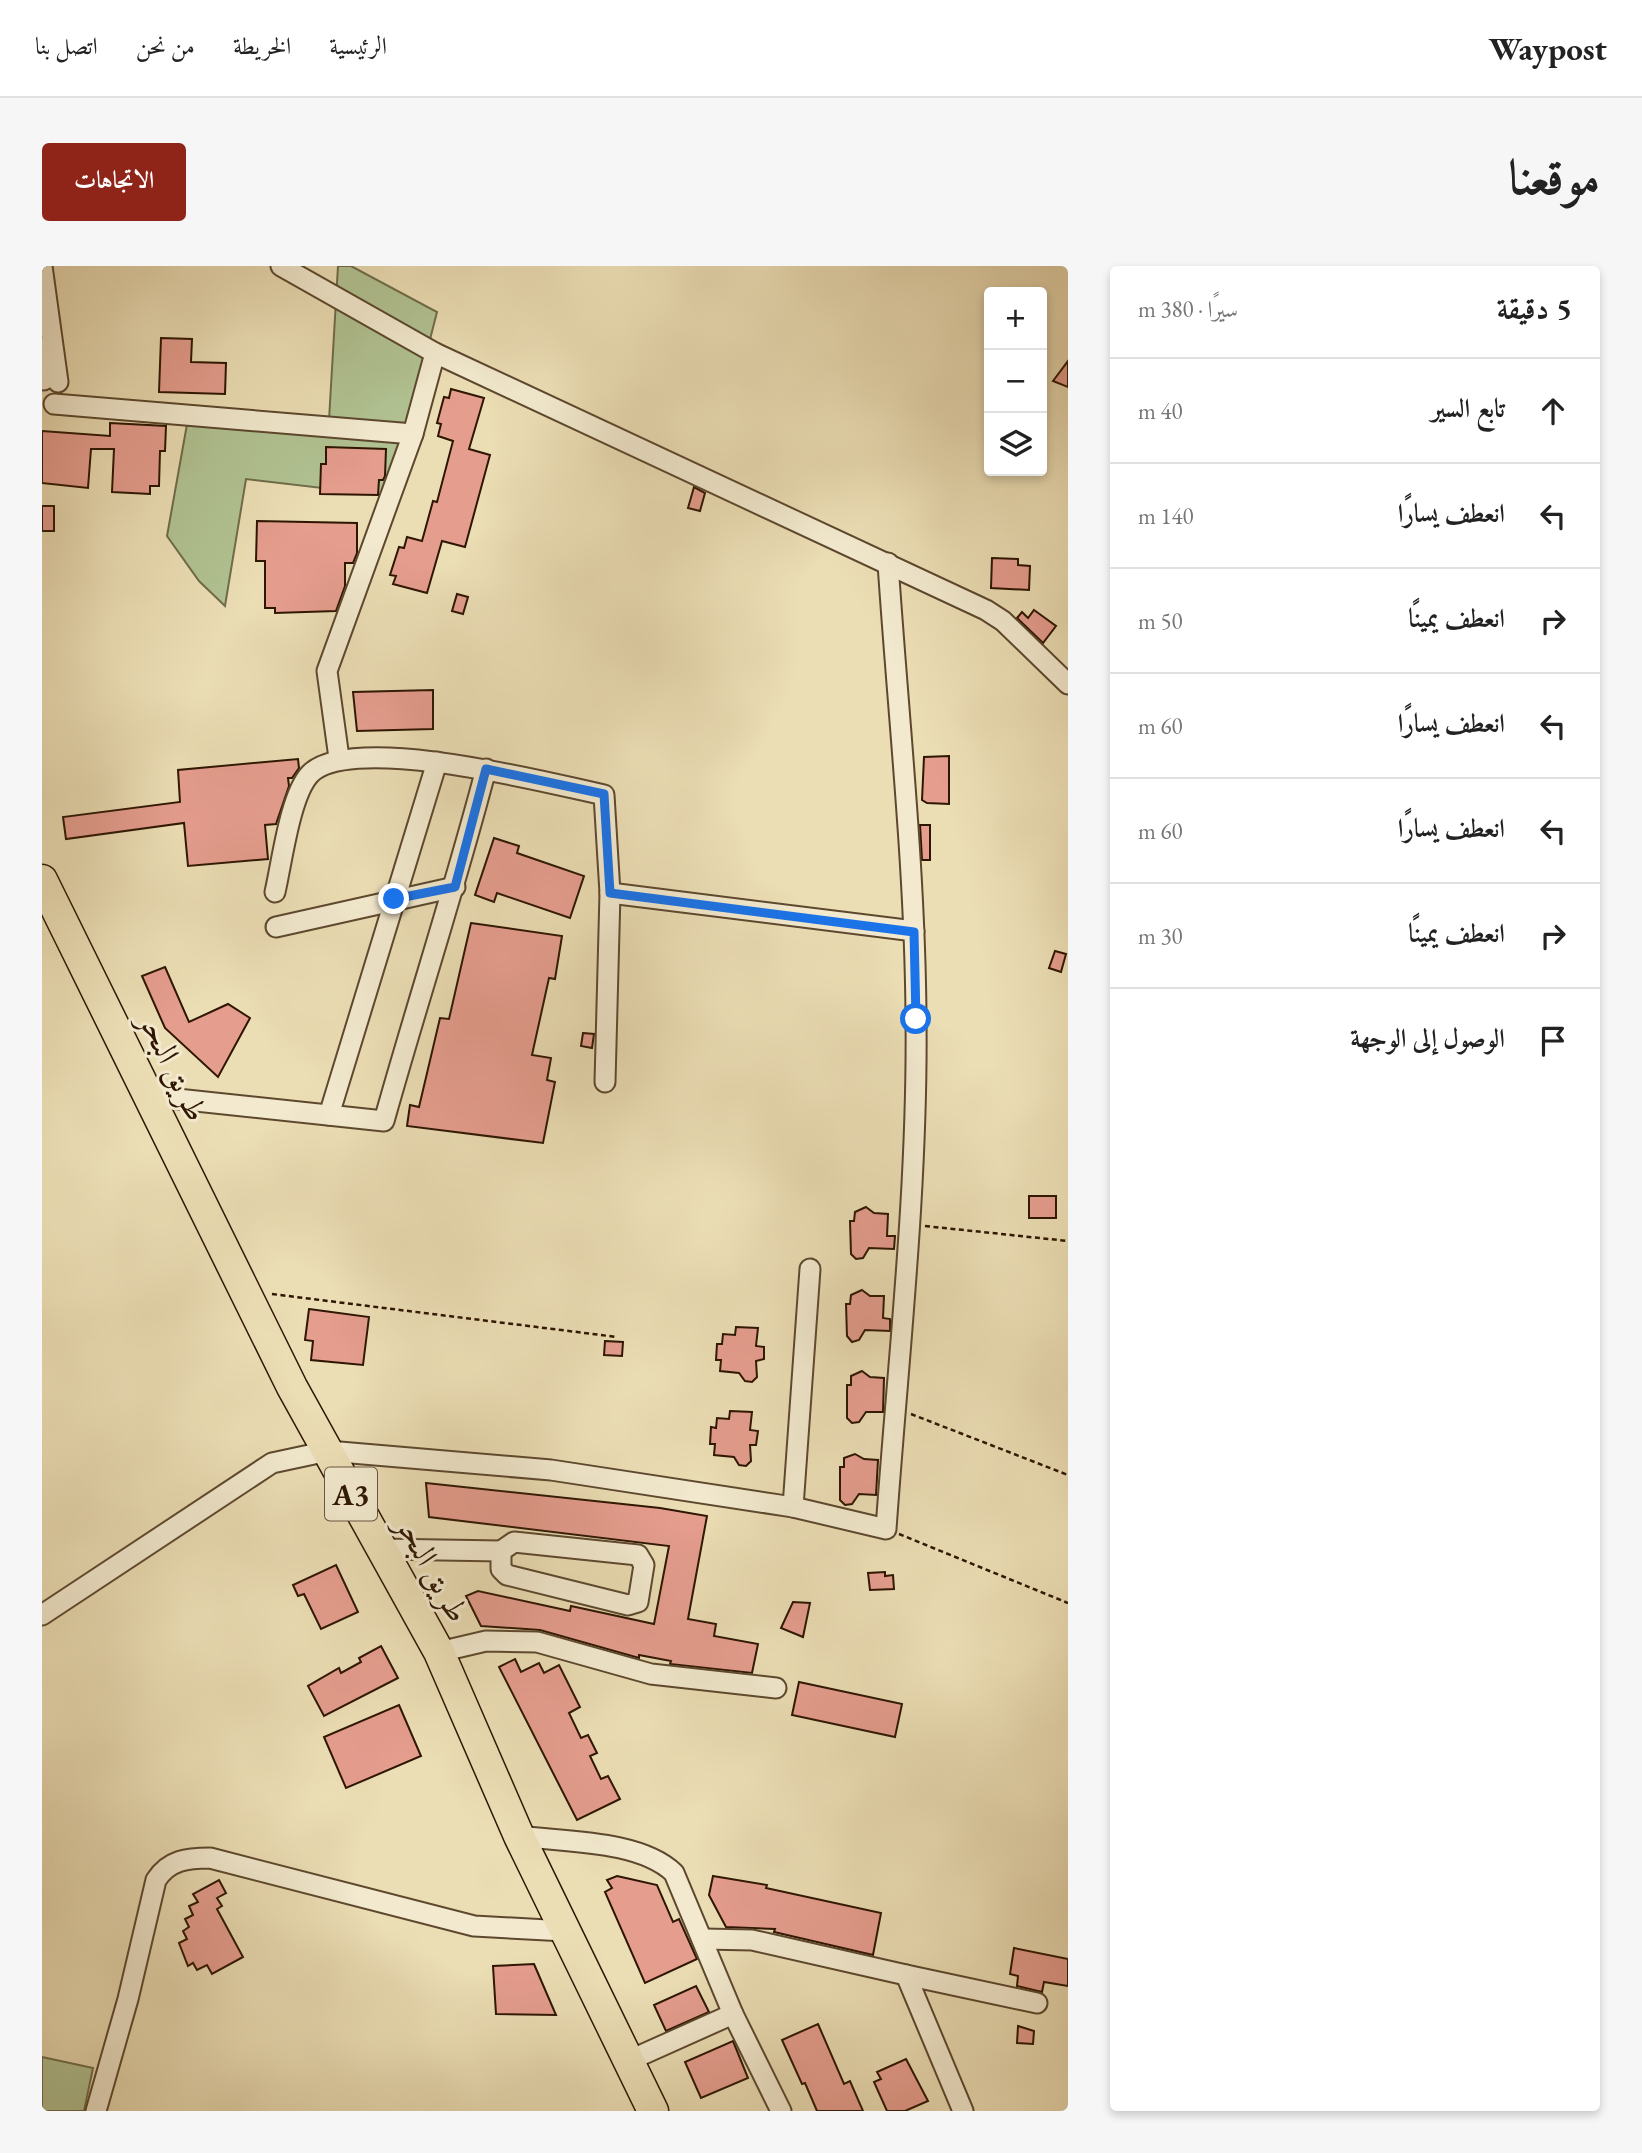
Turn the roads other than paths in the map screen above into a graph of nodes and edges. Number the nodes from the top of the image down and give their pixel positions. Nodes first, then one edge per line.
1 (42, 266) edge
2 (281, 266) edge
3 (435, 353) junction
4 (48, 393) edge
5 (413, 434) junction
6 (888, 563) junction
7 (1068, 684) edge
8 (339, 758) junction
9 (437, 762) junction
10 (486, 769) junction
11 (42, 880) edge
12 (455, 887) junction
13 (275, 892) dead end
14 (610, 893) junction
15 (394, 899) junction
16 (276, 927) dead end
17 (914, 932) junction
18 (605, 1082) dead end
19 (149, 1096) junction
20 (329, 1115) junction
21 (810, 1269) dead end
22 (328, 1451) junction
23 (793, 1507) junction
24 (381, 1549) junction
25 (501, 1552) junction
26 (42, 1615) edge
27 (439, 1652) junction
28 (776, 1688) dead end
29 (519, 1836) junction
30 (565, 1931) junction
31 (704, 1938) junction
32 (906, 1975) junction
33 (1037, 2003) dead end
34 (733, 2014) junction
35 (628, 2061) junction
36 (96, 2111) edge
37 (653, 2111) edge
38 (781, 2111) edge
39 (963, 2111) edge

1 - 4 street
2 - 3 street
3 - 5 street
3 - 6 street
4 - 5 street
5 - 8 street
6 - 7 street
6 - 17 street
8 - 9 street
8 - 13 street
9 - 10 street
9 - 15 street
10 - 12 street
10 - 14 street
11 - 19 highway, طريق البحر / A3
12 - 15 street
12 - 20 street
14 - 17 street
14 - 18 street
15 - 16 street
15 - 20 street
17 - 23 street
19 - 20 street
19 - 22 highway, طريق البحر / A3
21 - 23 street
22 - 23 street
22 - 24 highway, طريق البحر / A3
22 - 26 street
24 - 25 street
24 - 27 highway, طريق البحر / A3
25 - 25 street
27 - 28 street
27 - 29 highway, طريق البحر / A3
29 - 30 highway, طريق البحر / A3
29 - 31 street
30 - 35 highway, طريق البحر / A3
30 - 36 street
31 - 32 street
31 - 34 street
32 - 33 street
32 - 39 street
34 - 35 street
34 - 38 street
35 - 37 highway, طريق البحر / A3

